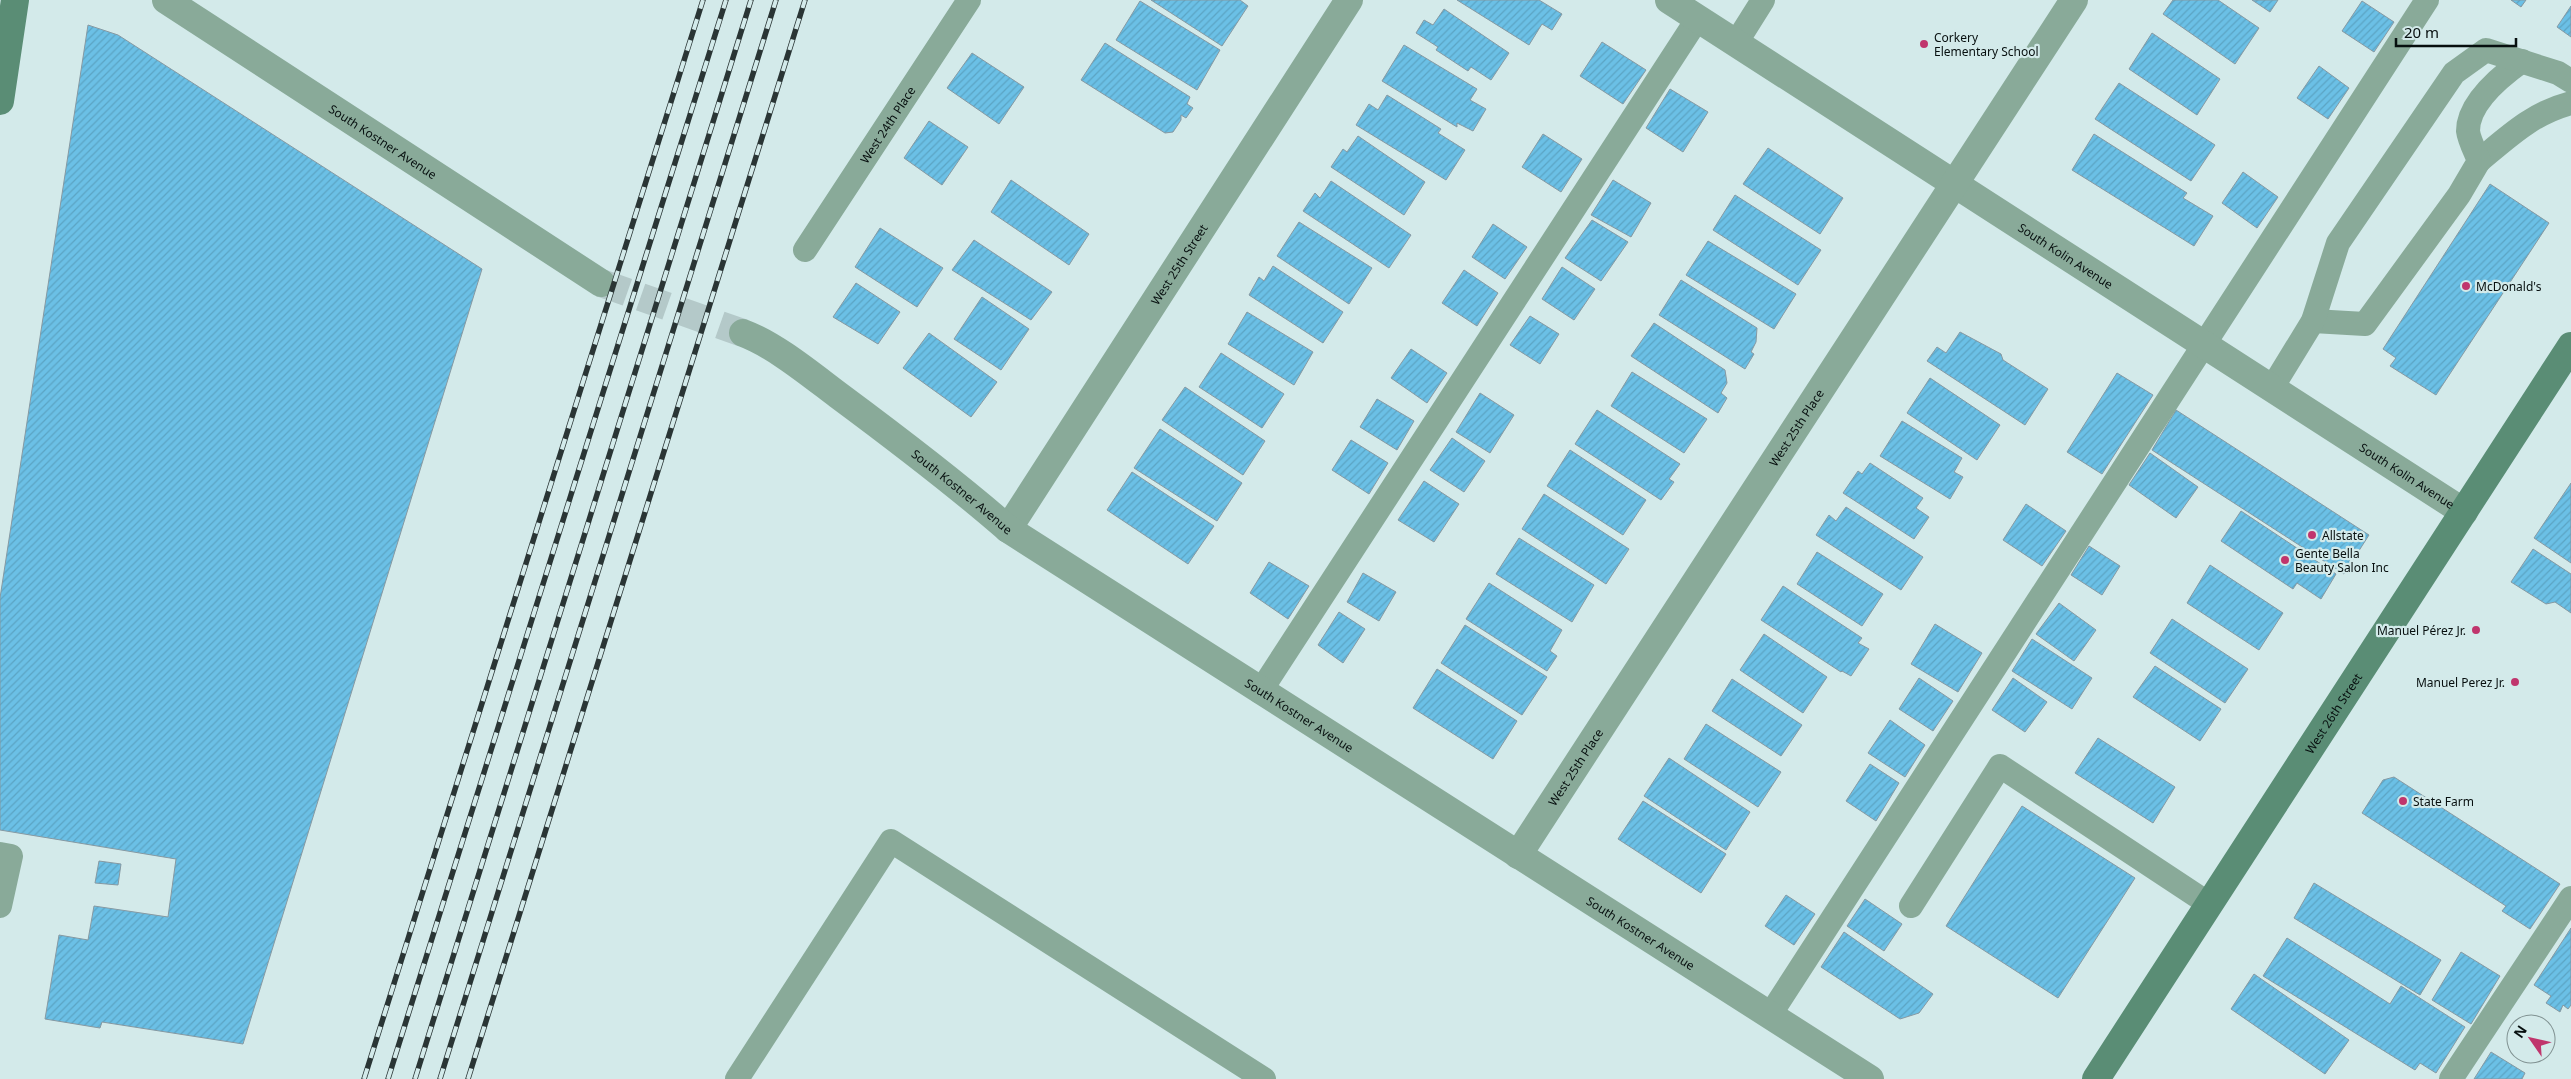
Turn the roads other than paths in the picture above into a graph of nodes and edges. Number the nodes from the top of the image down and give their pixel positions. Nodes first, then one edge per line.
1 (15, 0) edge
2 (166, 0) edge
3 (969, 0) edge
4 (1349, 0) edge
5 (1669, 0) edge
6 (1763, 0) edge
7 (2074, 0) edge
8 (2427, 0) edge
9 (1698, 18) junction
10 (1736, 43) junction
11 (3, 59) edge
12 (2522, 61) junction
13 (2571, 81) edge
14 (0, 101) edge
15 (2571, 103) edge
16 (2479, 161) junction
17 (1955, 183) junction
18 (806, 250) dead end
19 (601, 283) tunnel mouth
20 (2313, 321) junction
21 (743, 333) tunnel mouth
22 (2204, 344) junction
23 (2571, 346) edge
24 (2272, 388) junction
25 (2464, 512) junction
26 (1008, 529) junction
27 (1260, 692) junction
28 (0, 854) edge
29 (1518, 855) junction
30 (2571, 898) edge
31 (2210, 904) junction
32 (0, 906) edge
33 (1911, 906) dead end
34 (1770, 1015) junction
35 (737, 1079) edge
36 (1264, 1079) edge
37 (1870, 1079) edge
38 (2096, 1079) edge
39 (2451, 1079) edge

1 - 11 main road
2 - 19 street, South Kostner Avenue
3 - 18 lane, West 24th Place
4 - 26 street, West 25th Street
5 - 9 street, South Kolin Avenue
6 - 10 lane
7 - 17 street, West 25th Place
8 - 22 lane
9 - 10 street, South Kolin Avenue
9 - 27 lane
10 - 17 street, South Kolin Avenue
11 - 14 main road
12 - 13 lane
12 - 16 lane
12 - 20 lane
15 - 16 lane
16 - 20 lane
17 - 22 street, South Kolin Avenue
17 - 29 street, West 25th Place
20 - 24 lane
21 - 26 street, South Kostner Avenue
22 - 24 street, South Kolin Avenue
22 - 34 lane
23 - 25 main road, West 26th Street
24 - 25 street, South Kolin Avenue
25 - 31 main road, West 26th Street
26 - 27 street, South Kostner Avenue
27 - 29 street, South Kostner Avenue
28 - 32 lane
29 - 34 street, South Kostner Avenue
30 - 39 lane
31 - 33 lane
31 - 38 main road, West 26th Street
34 - 37 street, South Kostner Avenue
35 - 36 lane

